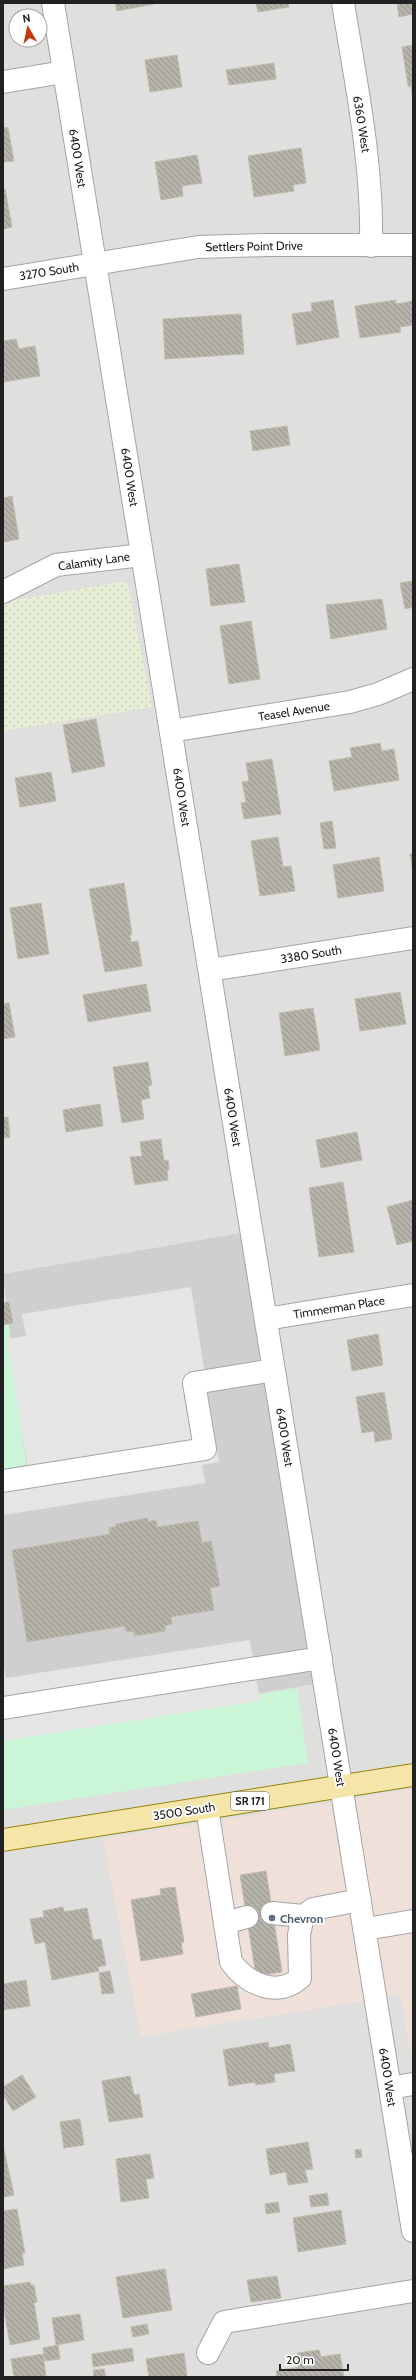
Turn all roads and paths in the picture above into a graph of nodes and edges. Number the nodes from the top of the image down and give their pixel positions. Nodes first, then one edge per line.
1 (53, 3) edge
2 (343, 3) edge
3 (64, 72) junction
4 (3, 82) edge
5 (413, 245) edge
6 (371, 246) junction
7 (95, 263) junction
8 (3, 279) edge
9 (142, 555) junction
10 (3, 592) edge
11 (413, 679) edge
12 (171, 731) junction
13 (413, 938) edge
14 (210, 970) junction
15 (413, 1295) edge
16 (266, 1319) junction
17 (274, 1370) junction
18 (3, 1481) edge
19 (321, 1658) junction
20 (3, 1708) edge
21 (413, 1775) edge
22 (341, 1786) junction
23 (207, 1808) junction
24 (3, 1840) edge
25 (360, 1900) junction
26 (272, 1913) dead end
27 (303, 1916) junction
28 (247, 1917) dead end
29 (413, 1921) edge
30 (225, 1923) junction
31 (366, 1929) junction
32 (413, 2084) edge
33 (390, 2088) junction
34 (406, 2147) edge
35 (413, 2231) edge
36 (413, 2291) edge
37 (208, 2353) dead end

1 - 3 street, 6400 West
2 - 6 street, 6360 West
3 - 4 street
3 - 7 street, 6400 West
5 - 6 street, Settlers Point Drive
6 - 7 street, Settlers Point Drive
7 - 8 street, 3270 South
7 - 9 street, 6400 West
9 - 10 street, Calamity Lane
9 - 12 street, 6400 West
11 - 12 street, Teasel Avenue
12 - 14 street, 6400 West
13 - 14 street, 3380 South
14 - 16 street, 6400 West
15 - 16 street, Timmerman Place
16 - 17 street, 6400 West
17 - 18 street
17 - 19 street, 6400 West
19 - 20 street
19 - 22 street, 6400 West
21 - 22 main road, 3500 South / SR 171
22 - 23 main road, 3500 South / SR 171
22 - 25 street, 6400 West
23 - 24 main road, 3500 South / SR 171
23 - 30 street
25 - 27 street
25 - 31 street, 6400 West
26 - 27 street
27 - 30 street
28 - 30 street
29 - 31 street
31 - 33 street, 6400 West
32 - 33 street
33 - 34 street, 6400 West
34 - 35 street, 6400 West
36 - 37 street

